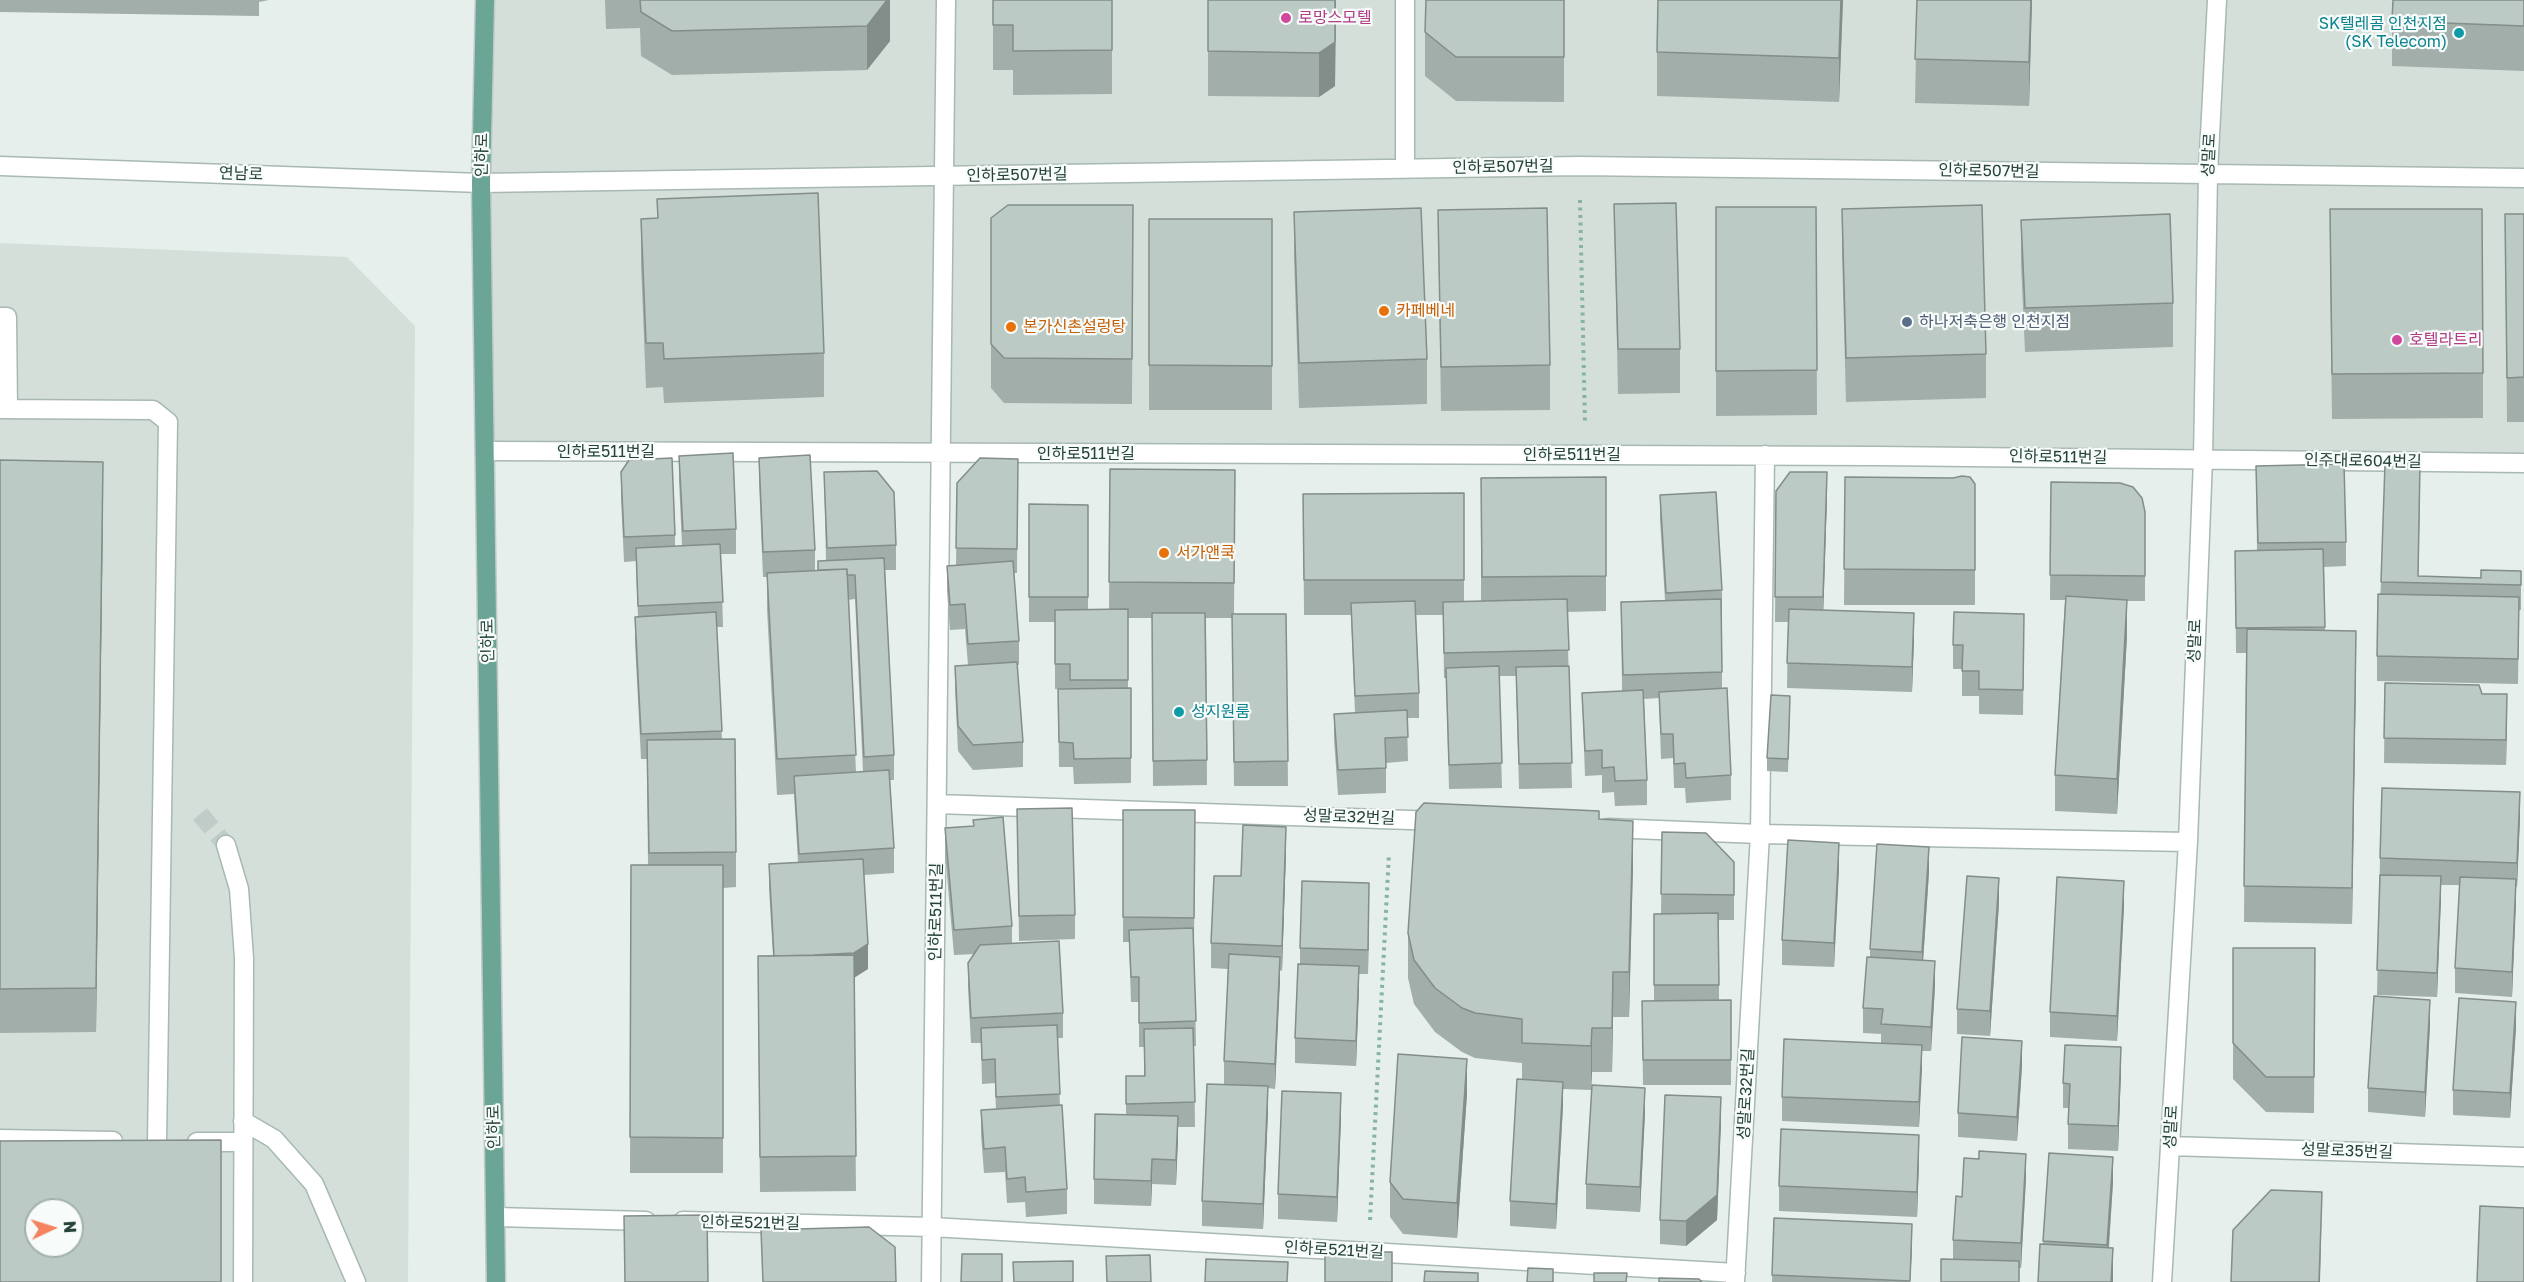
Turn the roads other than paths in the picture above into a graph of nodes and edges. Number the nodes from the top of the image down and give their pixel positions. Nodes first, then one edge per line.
1 (485, 0) edge
2 (946, 0) edge
3 (1405, 0) edge
4 (2217, 0) edge
5 (0, 166) edge
6 (1405, 168) junction
7 (2208, 174) junction
8 (944, 176) junction
9 (2524, 178) edge
10 (481, 183) junction
11 (0, 317) edge
12 (4, 409) edge
13 (485, 451) junction
14 (942, 454) junction
15 (1765, 455) junction
16 (2203, 459) junction
17 (2524, 463) edge
18 (937, 804) junction
19 (1462, 822) edge
20 (1593, 827) edge
21 (1760, 834) junction
22 (2188, 842) junction
23 (226, 845) tunnel mouth
24 (243, 1120) junction
25 (0, 1139) edge
26 (157, 1142) junction
27 (243, 1142) junction
28 (2170, 1146) junction
29 (2524, 1157) edge
30 (495, 1217) junction
31 (932, 1227) junction
32 (1736, 1278) edge
33 (243, 1282) edge
34 (356, 1282) edge
35 (496, 1282) edge
36 (931, 1282) edge
37 (2162, 1282) edge

1 - 10 main road, 인하로
2 - 8 street
3 - 6 street
4 - 7 street, 성말로
5 - 10 street, 연남로
6 - 7 street, 인하로507번길
6 - 8 street, 인하로507번길
7 - 9 street, 인하로507번길
7 - 16 street, 성말로
8 - 10 street, 인하로507번길
8 - 14 street
10 - 13 main road, 인하로
11 - 12 street
12 - 26 street
13 - 14 street, 인하로511번길
13 - 30 main road, 인하로
14 - 15 street, 인하로511번길
14 - 18 street, 인하로511번길
15 - 16 street, 인하로511번길
15 - 21 street, 성말로32번길
16 - 17 street, 인주대로604번길
16 - 22 street, 성말로
18 - 19 street, 성말로32번길
18 - 31 street, 인하로511번길
20 - 21 street
21 - 22 street
21 - 32 street, 성말로32번길
22 - 28 street, 성말로
23 - 24 street
24 - 27 street
24 - 34 street
25 - 26 street
26 - 27 street
27 - 33 street
28 - 29 street, 성말로35번길
28 - 37 street, 성말로
30 - 31 street, 인하로521번길
30 - 35 main road, 인하로
31 - 32 street, 인하로521번길
31 - 36 street

